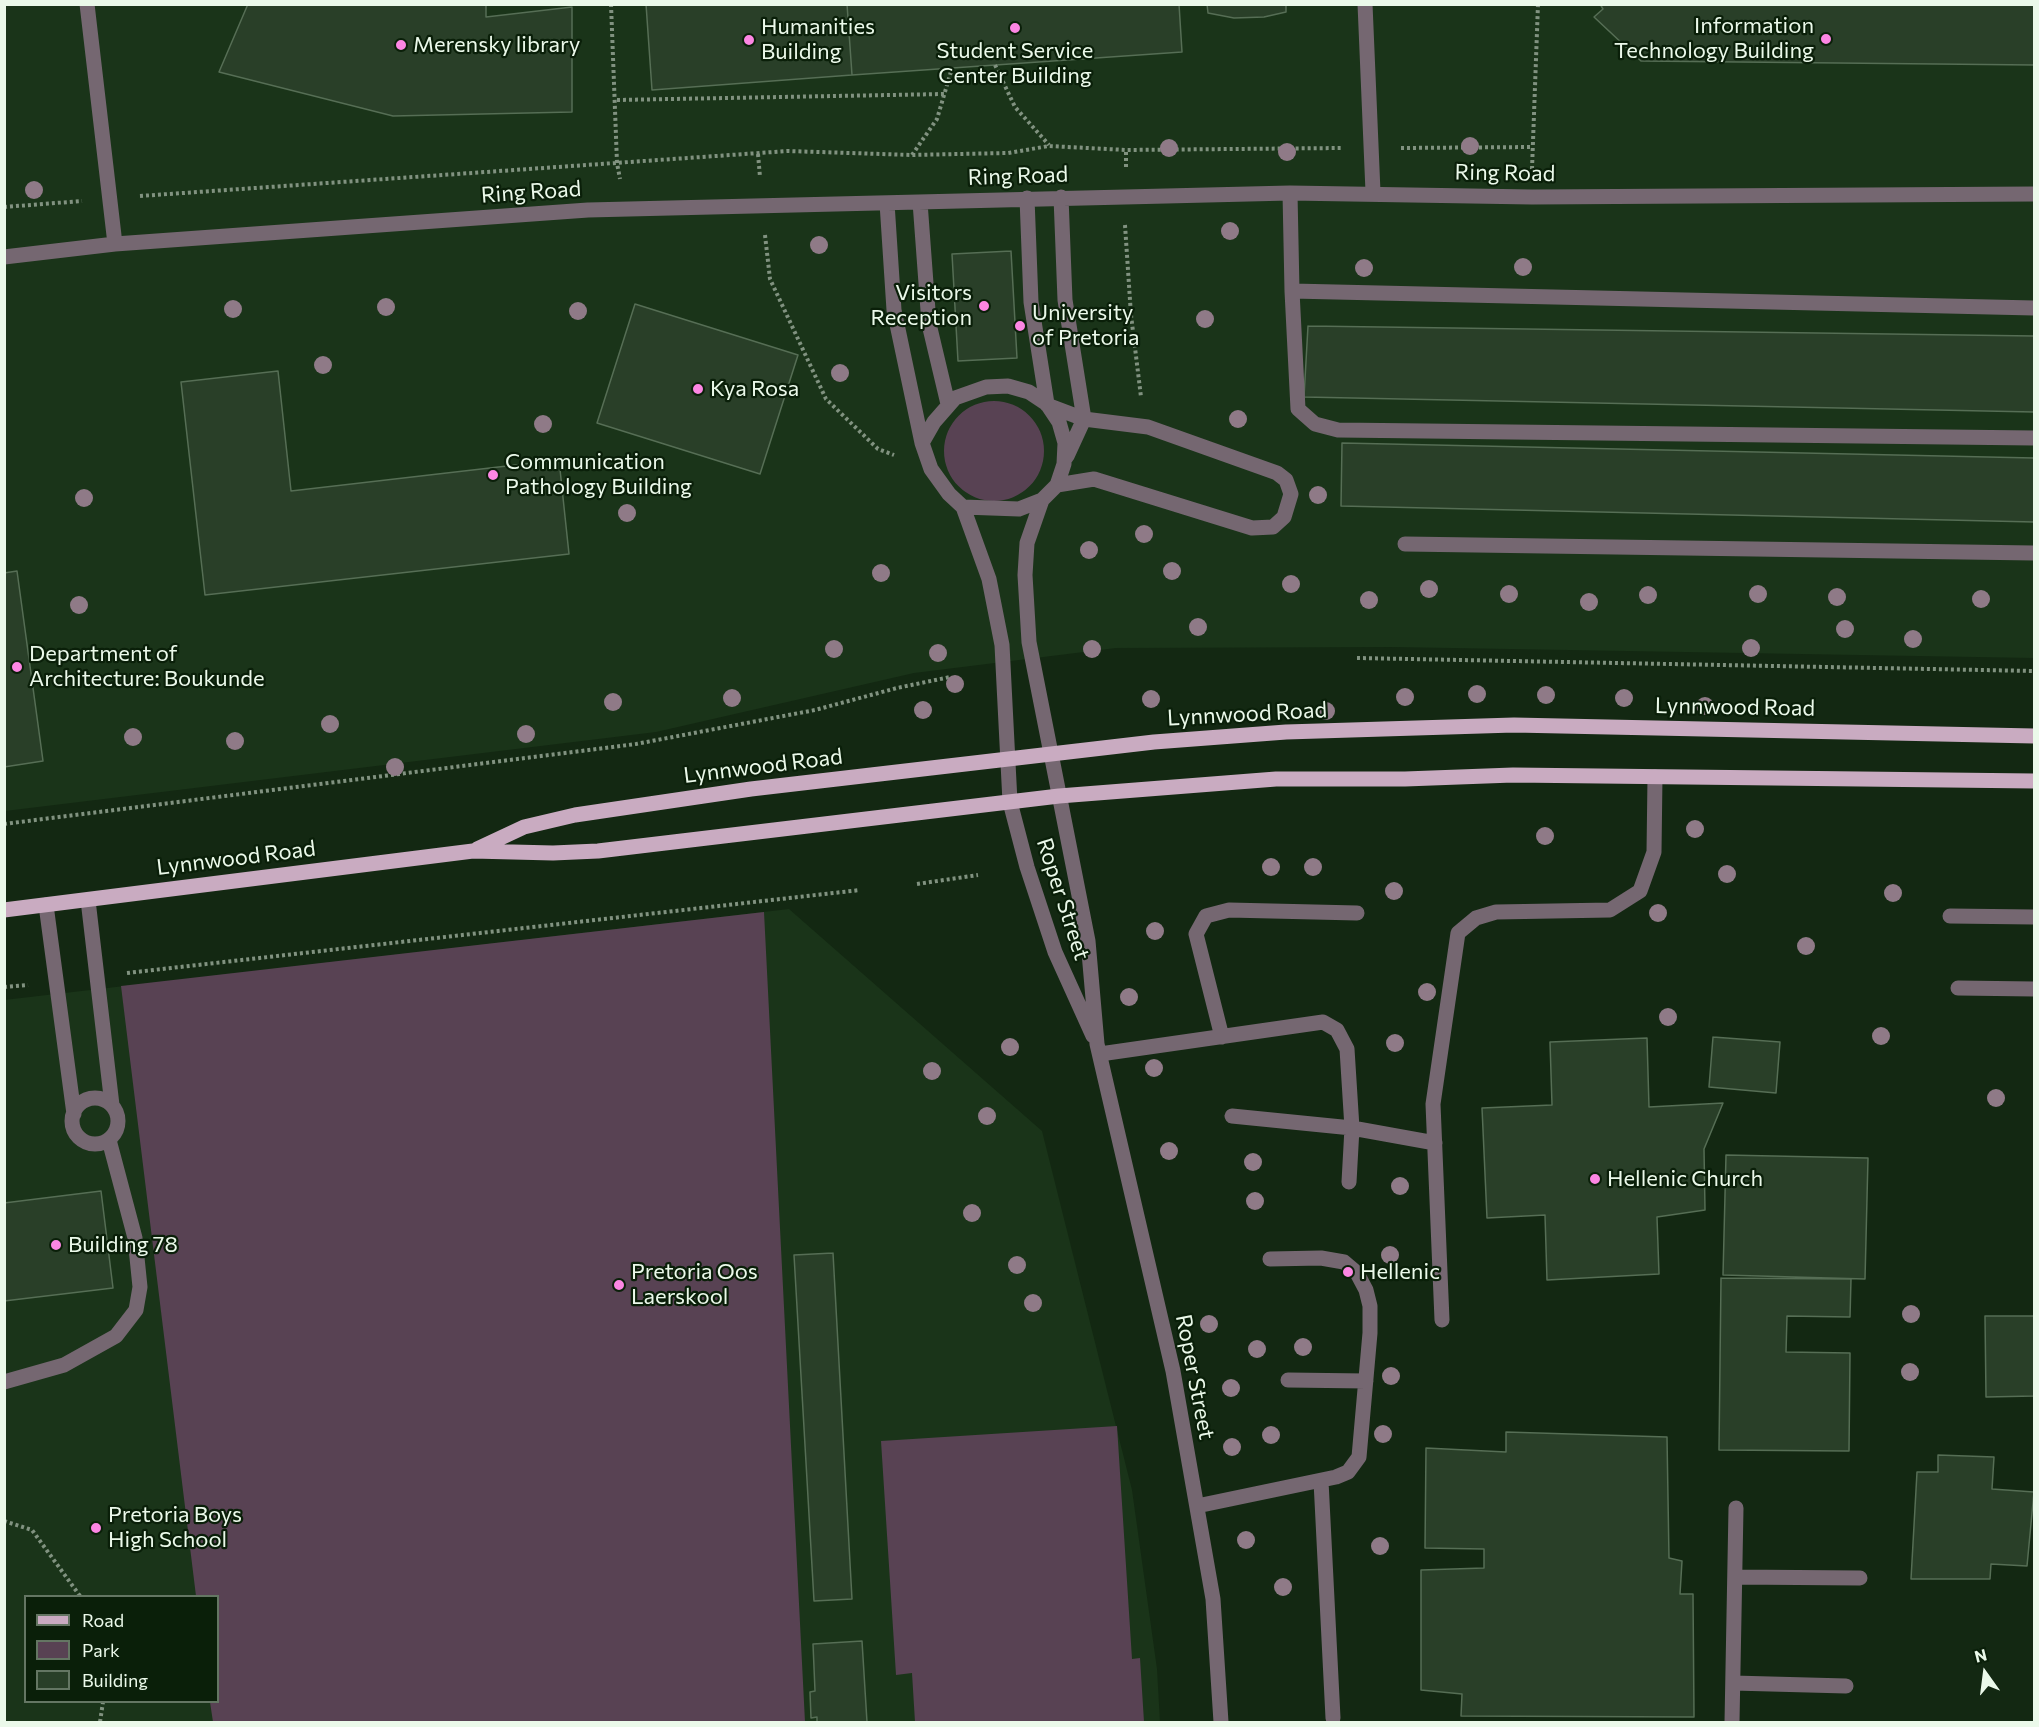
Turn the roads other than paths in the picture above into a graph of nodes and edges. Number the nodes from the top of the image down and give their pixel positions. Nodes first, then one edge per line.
1 (87, 4) edge
2 (1365, 4) edge
3 (1373, 192) junction
4 (1290, 193) junction
5 (2034, 194) edge
6 (1061, 197) junction
7 (1027, 198) junction
8 (920, 202) junction
9 (887, 203) junction
10 (115, 244) junction
11 (4, 257) edge
12 (1292, 291) junction
13 (2034, 308) edge
14 (948, 404) junction
15 (1047, 405) junction
16 (1084, 418) junction
17 (2034, 438) edge
18 (922, 443) junction
19 (1064, 464) junction
20 (1057, 485) junction
21 (1042, 501) junction
22 (963, 507) junction
23 (1405, 544) dead end
24 (2034, 553) edge
25 (2034, 736) edge
26 (1053, 755) junction
27 (1006, 761) junction
28 (1655, 777) junction
29 (2034, 782) edge
30 (1059, 796) junction
31 (1010, 802) junction
32 (474, 851) junction
33 (88, 900) junction
34 (46, 905) junction
35 (4, 910) edge
36 (1357, 913) dead end
37 (1950, 916) dead end
38 (2034, 917) edge
39 (1958, 988) dead end
40 (2034, 989) edge
41 (1222, 1037) junction
42 (1099, 1049) junction
43 (112, 1105) junction
44 (74, 1114) junction
45 (1232, 1116) dead end
46 (1352, 1128) junction
47 (109, 1140) junction
48 (1435, 1143) junction
49 (1349, 1182) dead end
50 (1270, 1259) dead end
51 (1442, 1320) dead end
52 (1288, 1380) dead end
53 (1366, 1381) junction
54 (4, 1382) edge
55 (1321, 1481) junction
56 (1197, 1506) junction
57 (1736, 1508) dead end
58 (1735, 1577) junction
59 (1860, 1578) dead end
60 (1733, 1683) junction
61 (1846, 1686) dead end
62 (1333, 1718) dead end
63 (1221, 1722) edge
64 (1732, 1722) edge

1 - 10 street
2 - 3 street
3 - 4 street, Ring Road
3 - 5 street, Ring Road
4 - 6 street, Ring Road
4 - 12 street
6 - 7 street, Ring Road
6 - 16 street
7 - 8 street, Ring Road
7 - 15 street
8 - 9 street, Ring Road
8 - 14 street
9 - 10 street, Ring Road
9 - 18 street
10 - 11 street, Ring Road
12 - 13 street
12 - 17 street
14 - 15 street
14 - 18 street
15 - 16 street
15 - 19 street
16 - 19 street
16 - 20 street
18 - 22 street
19 - 20 street
20 - 21 street
21 - 22 street
21 - 26 street, Roper Street
22 - 27 street, Roper Street
23 - 24 street
25 - 26 main road, Lynnwood Road
26 - 27 main road, Lynnwood Road
26 - 30 street, Roper Street
27 - 31 street, Roper Street
27 - 32 main road, Lynnwood Road
28 - 29 main road, Lynnwood Road
28 - 30 main road, Lynnwood Road
28 - 48 street
30 - 31 main road, Lynnwood Road
30 - 42 street, Roper Street
31 - 32 main road, Lynnwood Road
31 - 42 street, Roper Street
32 - 33 main road, Lynnwood Road
33 - 34 main road, Lynnwood Road
33 - 43 street
34 - 35 main road, Lynnwood Road
34 - 44 street
36 - 41 street
37 - 38 street
39 - 40 street
41 - 42 street
41 - 46 street
42 - 56 street, Roper Street
43 - 44 street
43 - 47 street
44 - 47 street
45 - 46 street
46 - 48 street
46 - 49 street
47 - 54 street
48 - 51 street
50 - 53 street
52 - 53 street
53 - 55 street
55 - 56 street
55 - 62 street
56 - 63 street, Roper Street
57 - 58 street
58 - 59 street
58 - 60 street
60 - 61 street
60 - 64 street

